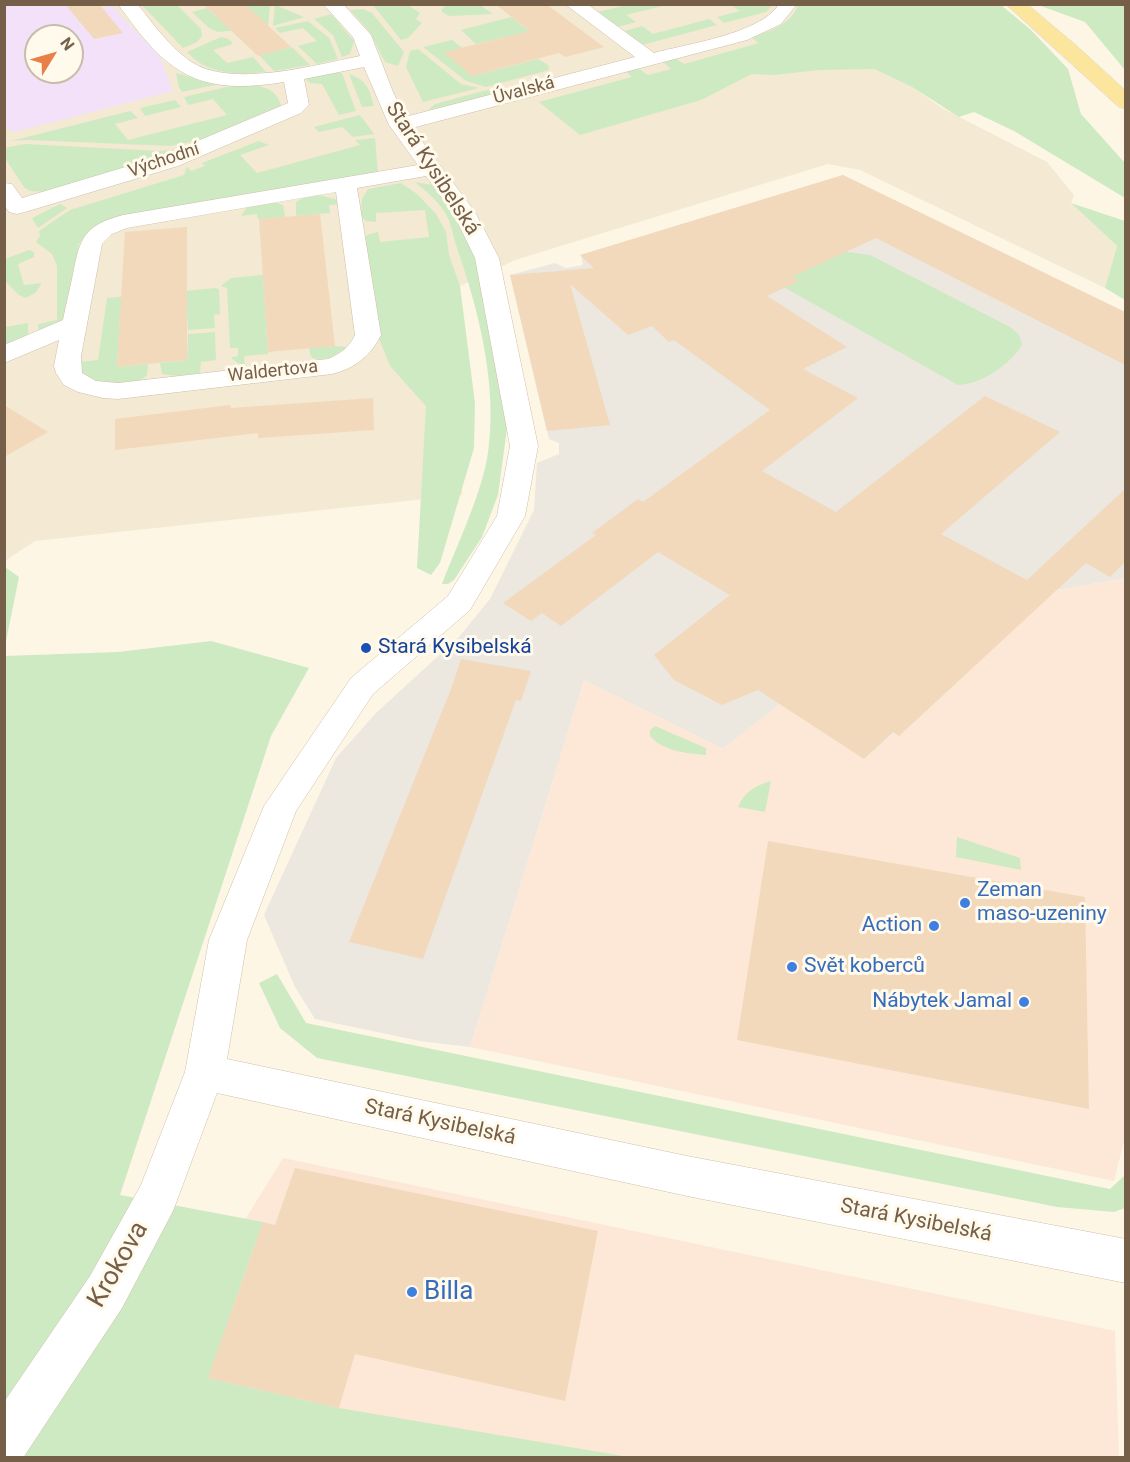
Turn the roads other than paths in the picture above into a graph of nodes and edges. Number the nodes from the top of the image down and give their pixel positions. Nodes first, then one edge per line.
1 (127, 4) edge
2 (332, 4) edge
3 (574, 4) edge
4 (788, 4) edge
5 (1015, 4) edge
6 (650, 59) junction
7 (370, 60) junction
8 (294, 74) junction
9 (1125, 103) edge
10 (399, 125) junction
11 (430, 169) junction
12 (346, 185) junction
13 (4, 189) edge
14 (75, 324) junction
15 (4, 355) edge
16 (205, 1072) junction
17 (1125, 1261) edge
18 (4, 1444) edge

1 - 8 street
2 - 7 street, Stará Kysibelská
3 - 6 street
4 - 6 street, Úvalská
5 - 9 main road
6 - 10 street, Úvalská
7 - 8 street
7 - 10 street, Stará Kysibelská
8 - 13 street, Východní
10 - 11 street, Stará Kysibelská
11 - 12 street, Waldertova
11 - 16 street, Stará Kysibelská
12 - 14 street, Waldertova
12 - 14 street, Waldertova
14 - 15 street
16 - 17 street, Stará Kysibelská
16 - 18 street, Krokova

